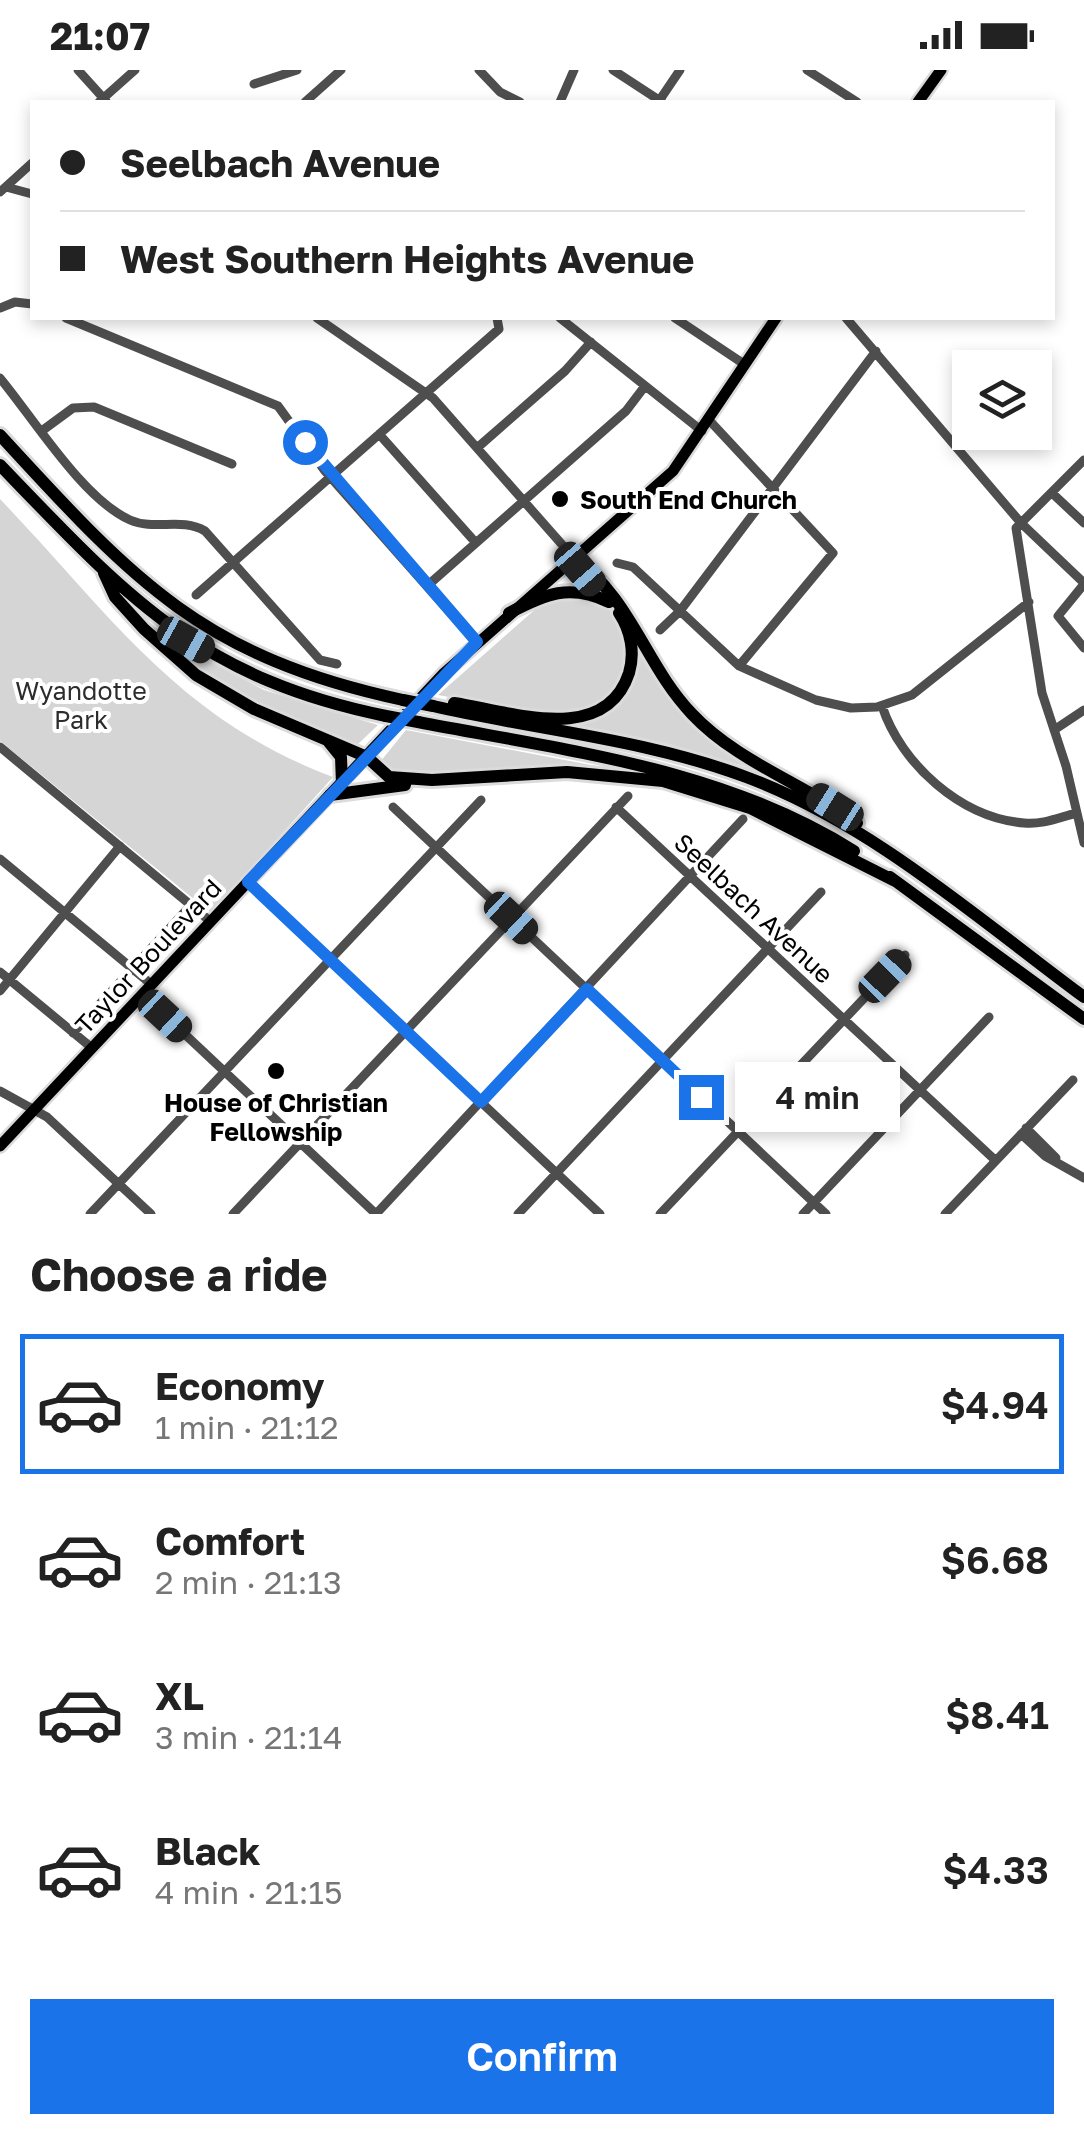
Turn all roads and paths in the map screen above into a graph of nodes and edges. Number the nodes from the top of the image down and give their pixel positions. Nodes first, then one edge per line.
1 (78, 70) edge
2 (135, 70) edge
3 (298, 70) edge
4 (341, 70) edge
5 (479, 70) edge
6 (574, 70) edge
7 (614, 70) edge
8 (680, 70) edge
9 (808, 70) edge
10 (941, 70) edge
11 (254, 84) dead end
12 (842, 98) edge
13 (102, 100) edge
14 (104, 100) edge
15 (307, 100) edge
16 (506, 100) edge
17 (561, 100) edge
18 (658, 100) edge
19 (662, 100) edge
20 (919, 100) edge
21 (30, 165) edge
22 (3, 189) edge
23 (30, 194) edge
24 (30, 304) edge
25 (0, 308) edge
26 (71, 320) edge
27 (320, 320) edge
28 (497, 320) edge
29 (562, 320) edge
30 (677, 320) edge
31 (775, 320) edge
32 (848, 320) edge
33 (590, 342) junction
34 (876, 351) junction
35 (744, 364) junction
36 (0, 378) edge
37 (645, 386) junction
38 (427, 392) junction
39 (706, 426) junction
40 (43, 430) junction
41 (379, 434) junction
42 (0, 435) edge
43 (477, 448) junction
44 (1084, 460) edge
45 (232, 464) dead end
46 (0, 465) edge
47 (330, 476) junction
48 (774, 486) junction
49 (1052, 493) junction
50 (524, 501) junction
51 (1021, 524) junction
52 (1084, 524) edge
53 (476, 544) junction
54 (573, 557) junction
55 (234, 562) junction
56 (617, 563) dead end
57 (104, 574) junction
58 (1084, 583) edge
59 (427, 586) junction
60 (196, 595) dead end
61 (609, 602) junction
62 (1029, 602) junction
63 (680, 611) junction
64 (509, 613) junction
65 (660, 630) dead end
66 (477, 642) junction
67 (1084, 648) edge
68 (337, 664) dead end
69 (739, 666) junction
70 (433, 706) junction
71 (882, 706) junction
72 (1084, 710) edge
73 (1054, 730) junction
74 (326, 740) junction
75 (0, 748) edge
76 (367, 757) junction
77 (432, 780) junction
78 (342, 784) junction
79 (330, 795) junction
80 (628, 796) dead end
81 (481, 800) dead end
82 (393, 807) dead end
83 (616, 807) junction
84 (743, 819) dead end
85 (1080, 819) edge
86 (1084, 843) edge
87 (120, 846) junction
88 (436, 846) junction
89 (893, 856) junction
90 (0, 859) edge
91 (693, 876) junction
92 (895, 881) junction
93 (248, 882) junction
94 (821, 892) dead end
95 (191, 905) junction
96 (65, 912) junction
97 (511, 918) junction
98 (210, 922) junction
99 (768, 948) junction
100 (905, 955) dead end
101 (330, 959) junction
102 (134, 970) junction
103 (0, 972) edge
104 (9, 980) junction
105 (147, 989) junction
106 (587, 989) junction
107 (0, 991) edge
108 (1084, 997) edge
109 (989, 1018) dead end
110 (1084, 1019) edge
111 (843, 1020) junction
112 (406, 1032) junction
113 (73, 1033) junction
114 (92, 1048) junction
115 (662, 1060) junction
116 (224, 1071) junction
117 (1073, 1080) dead end
118 (920, 1089) junction
119 (0, 1091) edge
120 (481, 1102) junction
121 (36, 1110) junction
122 (1024, 1131) junction
123 (738, 1132) junction
124 (300, 1142) junction
125 (0, 1146) edge
126 (995, 1160) junction
127 (557, 1173) junction
128 (1084, 1178) edge
129 (118, 1184) junction
130 (814, 1202) junction
131 (90, 1214) edge
132 (151, 1214) edge
133 (233, 1214) edge
134 (376, 1214) edge
135 (518, 1214) edge
136 (600, 1214) edge
137 (660, 1214) edge
138 (802, 1214) edge
139 (826, 1214) edge
140 (945, 1214) edge

1 - 13 street
2 - 14 street
3 - 11 street
4 - 15 street
5 - 16 street
6 - 17 street
7 - 18 street
8 - 19 street
9 - 12 street
10 - 20 main road
21 - 22 street
22 - 23 street
24 - 25 street
26 - 47 street
27 - 38 street
28 - 38 street
29 - 33 street
30 - 35 street
31 - 35 main road, Taylor Boulevard
32 - 34 street
33 - 37 street
33 - 43 street
34 - 48 street
34 - 51 street
35 - 39 main road, Taylor Boulevard
36 - 40 street
37 - 39 street
37 - 50 street
38 - 41 street
38 - 43 street
39 - 48 street
39 - 54 main road, Taylor Boulevard
40 - 45 street
40 - 55 street
41 - 47 street
41 - 53 street
42 - 70 highway, bridge
43 - 50 street
44 - 49 street
46 - 57 highway
47 - 55 street
47 - 59 street
48 - 63 street
48 - 69 street
49 - 51 street
49 - 52 street
50 - 53 street
50 - 54 street
51 - 58 street
51 - 62 street
53 - 59 street
54 - 61 highway
54 - 64 main road, Taylor Boulevard
54 - 89 highway
55 - 60 street
55 - 68 street
56 - 63 street
57 - 74 highway
57 - 92 highway, bridge
58 - 67 street
59 - 66 street
61 - 64 highway
61 - 70 highway
62 - 71 street
62 - 73 street
63 - 65 street
63 - 69 street
64 - 66 main road, Taylor Boulevard
66 - 76 main road, Taylor Boulevard
69 - 71 street
70 - 89 highway
71 - 85 street
72 - 73 street
73 - 85 street
74 - 76 highway
74 - 78 highway
75 - 87 street
76 - 77 highway
76 - 78 main road, Taylor Boulevard
77 - 79 highway
77 - 92 highway
78 - 79 main road, Taylor Boulevard
79 - 93 main road, Taylor Boulevard
80 - 83 street
81 - 88 street
82 - 88 street
83 - 91 street, Seelbach Avenue
83 - 97 street
84 - 91 street
85 - 86 street
87 - 95 street
87 - 96 street
88 - 97 street
88 - 101 street
89 - 108 highway
90 - 96 street
91 - 99 street, Seelbach Avenue
91 - 106 street
92 - 110 highway
93 - 98 main road, Taylor Boulevard
93 - 101 street
94 - 99 street
95 - 98 street
95 - 102 street
96 - 102 street
96 - 104 street
97 - 106 street
97 - 112 street
98 - 105 main road, Taylor Boulevard
99 - 111 street, Seelbach Avenue
99 - 115 street
100 - 111 street
101 - 112 street
101 - 116 street
102 - 105 street
102 - 113 street
103 - 104 street
104 - 107 street
104 - 113 street
105 - 114 main road, Taylor Boulevard
105 - 116 street
106 - 115 street
106 - 120 street
109 - 118 street
111 - 118 street, Seelbach Avenue
111 - 123 street
112 - 120 street
112 - 124 street
113 - 114 street
114 - 121 main road, Taylor Boulevard
115 - 123 street
115 - 127 street
116 - 124 street
116 - 129 street
117 - 122 street
118 - 126 street, Seelbach Avenue
118 - 130 street
119 - 121 street
120 - 127 street
120 - 134 street
121 - 125 main road, Taylor Boulevard
121 - 129 street
122 - 126 street
122 - 128 street
123 - 130 street
123 - 137 street
124 - 133 street
124 - 134 street
126 - 140 street
127 - 135 street
127 - 136 street
129 - 131 street
129 - 132 street
130 - 138 street
130 - 139 street

